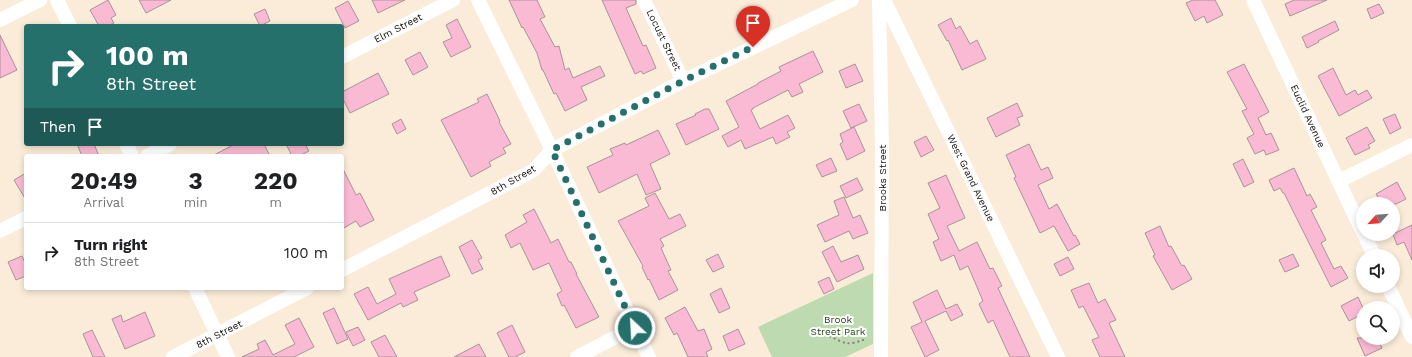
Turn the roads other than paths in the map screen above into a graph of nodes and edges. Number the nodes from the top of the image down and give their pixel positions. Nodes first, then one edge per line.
1 (40, 0) edge
2 (57, 0) edge
3 (453, 0) edge
4 (478, 0) edge
5 (644, 0) edge
6 (852, 0) edge
7 (879, 0) edge
8 (884, 0) edge
9 (1253, 0) edge
10 (0, 20) edge
11 (69, 24) edge
12 (344, 55) edge
13 (683, 81) junction
14 (1412, 145) edge
15 (166, 146) edge
16 (552, 150) junction
17 (150, 154) edge
18 (1339, 181) junction
19 (1356, 218) edge
20 (24, 219) edge
21 (0, 231) edge
22 (344, 269) edge
23 (196, 290) edge
24 (303, 290) edge
25 (1391, 293) edge
26 (635, 328) junction
27 (218, 335) junction
28 (1412, 337) edge
29 (173, 357) edge
30 (228, 357) edge
31 (577, 357) edge
32 (649, 357) edge
33 (881, 357) edge
34 (1058, 357) edge

1 - 10 street
2 - 11 street
3 - 12 street, Elm Street
4 - 16 street
5 - 13 street, Locust Street
6 - 13 street, 8th Street
7 - 33 street, Brooks Street
8 - 34 street, West Grand Avenue
9 - 18 street, Euclid Avenue
13 - 16 street, 8th Street
14 - 18 street
15 - 17 street
16 - 22 street, 8th Street
16 - 26 street
18 - 19 street, Euclid Avenue
20 - 21 street
23 - 27 street
24 - 27 street, 8th Street
25 - 28 street
26 - 31 street
26 - 32 street
27 - 29 street, 8th Street
27 - 30 street

